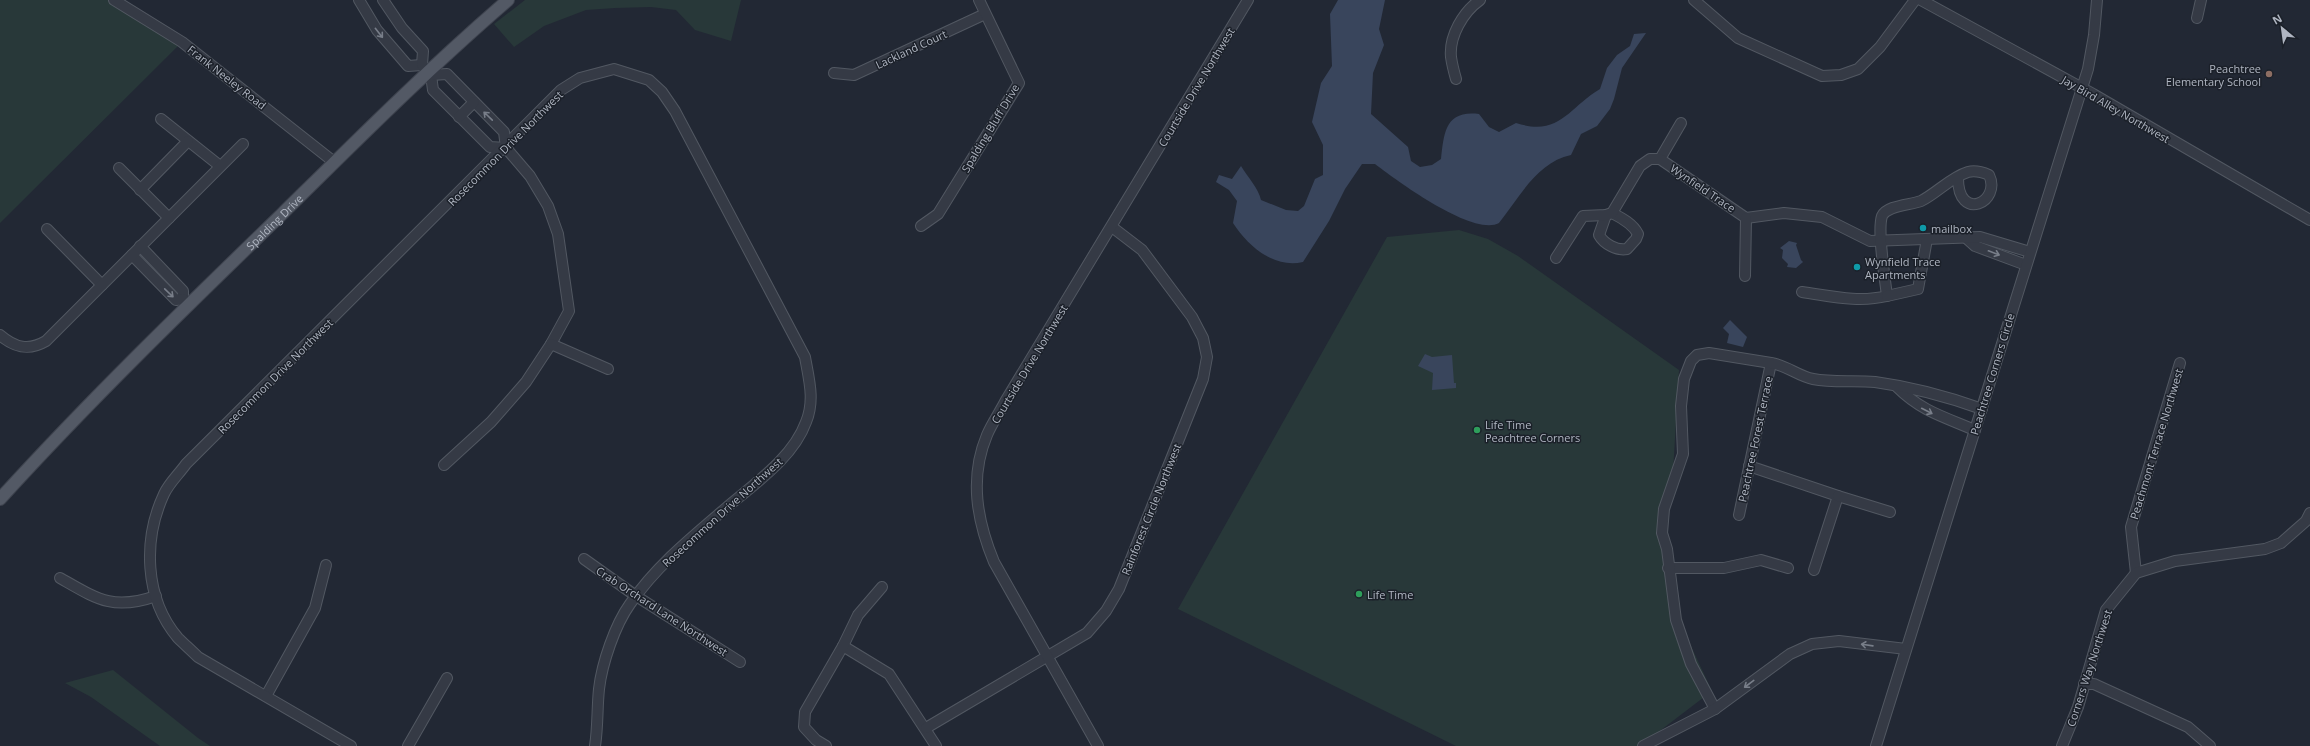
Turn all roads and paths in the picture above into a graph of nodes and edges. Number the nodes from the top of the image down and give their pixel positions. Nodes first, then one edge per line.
1 (114, 0) edge
2 (359, 0) edge
3 (383, 0) edge
4 (508, 0) edge
5 (979, 0) edge
6 (1248, 0) edge
7 (1480, 0) edge
8 (1694, 0) edge
9 (1915, 0) edge
10 (1921, 0) edge
11 (2097, 0) edge
12 (2201, 0) edge
13 (985, 14) junction
14 (2197, 18) dead end
15 (427, 70) junction
16 (834, 73) dead end
17 (1456, 79) dead end
18 (2081, 88) junction
19 (474, 102) junction
20 (459, 117) junction
21 (161, 119) dead end
22 (1681, 123) dead end
23 (188, 141) junction
24 (243, 144) dead end
25 (506, 148) junction
26 (1660, 159) junction
27 (334, 162) junction
28 (220, 166) junction
29 (119, 168) dead end
30 (1958, 178) dead end
31 (140, 190) junction
32 (169, 218) junction
33 (1746, 218) junction
34 (2310, 220) edge
35 (920, 226) dead end
36 (1112, 227) junction
37 (47, 229) dead end
38 (1965, 237) junction
39 (1927, 239) junction
40 (1882, 241) junction
41 (140, 246) junction
42 (2030, 252) junction
43 (132, 255) junction
44 (1556, 258) dead end
45 (2026, 265) junction
46 (1745, 276) dead end
47 (102, 285) junction
48 (1802, 292) dead end
49 (1887, 296) junction
50 (186, 302) junction
51 (0, 335) edge
52 (551, 344) junction
53 (1771, 363) junction
54 (2180, 363) dead end
55 (608, 369) dead end
56 (1897, 387) junction
57 (1982, 409) junction
58 (1975, 430) junction
59 (46, 449) junction
60 (444, 465) dead end
61 (1749, 466) junction
62 (0, 490) edge
63 (1838, 496) junction
64 (0, 498) edge
65 (1890, 512) dead end
66 (2310, 513) edge
67 (1739, 515) dead end
68 (584, 559) dead end
69 (326, 565) dead end
70 (1668, 568) junction
71 (1788, 568) dead end
72 (1814, 570) dead end
73 (2136, 573) junction
74 (60, 578) dead end
75 (882, 587) dead end
76 (156, 596) junction
77 (636, 596) junction
78 (844, 646) junction
79 (1906, 649) junction
80 (1047, 657) junction
81 (740, 662) dead end
82 (447, 678) dead end
83 (2084, 684) junction
84 (266, 696) junction
85 (1715, 709) junction
86 (926, 728) junction
87 (351, 746) edge
88 (408, 746) edge
89 (595, 746) edge
90 (826, 746) edge
91 (936, 746) edge
92 (1098, 746) edge
93 (1643, 746) edge
94 (1876, 746) edge
95 (2062, 746) edge
96 (2210, 746) edge

1 - 27 street, Frank Neeley Road
2 -> 15 street
3 - 15 street
4 - 15 main road, Spalding Drive
5 - 13 street, Spalding Bluff Drive
6 - 36 street, Courtside Drive Northwest
7 - 17 street
8 - 9 street
10 - 18 street, Jay Bird Alley Northwest
11 - 18 street, Peachtree Corners Circle
12 - 14 street
13 - 16 street, Lackland Court
13 - 35 street, Spalding Bluff Drive
15 - 19 street
15 - 20 street
15 - 27 main road, Spalding Drive
18 - 34 street, Jay Bird Alley Northwest
18 - 42 street, Peachtree Corners Circle
19 - 20 street
25 -> 19 street
20 - 25 street
21 - 23 street
22 - 26 street, Wynfield Trace
23 - 28 street
23 - 31 street
24 - 28 street
25 - 52 street
25 - 76 street, Rosecommon Drive Northwest
25 - 77 street, Rosecommon Drive Northwest
26 - 33 street, Wynfield Trace
26 - 44 street, Wynfield Trace
27 - 50 main road, Spalding Drive
28 - 32 street
29 - 31 street
30 - 40 street
31 - 32 street
32 - 41 street
33 - 40 street, Wynfield Trace
33 - 46 street, Wynfield Trace
36 - 80 street, Courtside Drive Northwest
36 - 80 street, Rainforest Circle Northwest
37 - 47 street
38 - 39 street, Wynfield Trace
38 - 42 street, Wynfield Trace
38 -> 45 street
39 - 40 street, Wynfield Trace
39 - 49 street
40 - 49 street
41 - 43 street
41 - 50 street
42 - 45 street, Peachtree Corners Circle
43 - 47 street
43 -> 50 street
45 - 57 street, Peachtree Corners Circle
47 - 51 street
48 - 49 street
50 - 59 main road, Spalding Drive
52 - 55 street
52 - 60 street
53 - 56 street
53 - 61 street, Peachtree Forest Terrace
53 - 70 street
54 - 73 street, Peachmont Terrace Northwest
56 - 57 street
56 -> 58 street
57 - 58 street, Peachtree Corners Circle
58 - 79 street, Peachtree Corners Circle
59 - 62 main road, Spalding Drive
59 - 64 main road, Spalding Drive
61 - 63 street
61 - 67 street, Peachtree Forest Terrace
63 - 65 street
63 - 72 street
66 - 73 street
68 - 77 street, Crab Orchard Lane Northwest
69 - 84 street
70 - 71 street
70 - 85 street
73 - 83 street, Corners Way Northwest
74 - 76 street
75 - 78 street
76 - 84 street, Rosecommon Drive Northwest
77 - 81 street, Crab Orchard Lane Northwest
77 - 89 street, Rosecommon Drive Northwest
78 - 86 street
78 - 90 street
79 -> 85 street
79 - 94 street, Peachtree Corners Circle
80 - 86 street, Rainforest Circle Northwest
80 - 92 street, Courtside Drive Northwest
82 - 88 street
83 - 95 street, Corners Way Northwest
83 - 96 street
84 - 87 street, Rosecommon Drive Northwest
85 - 93 street
86 - 91 street

